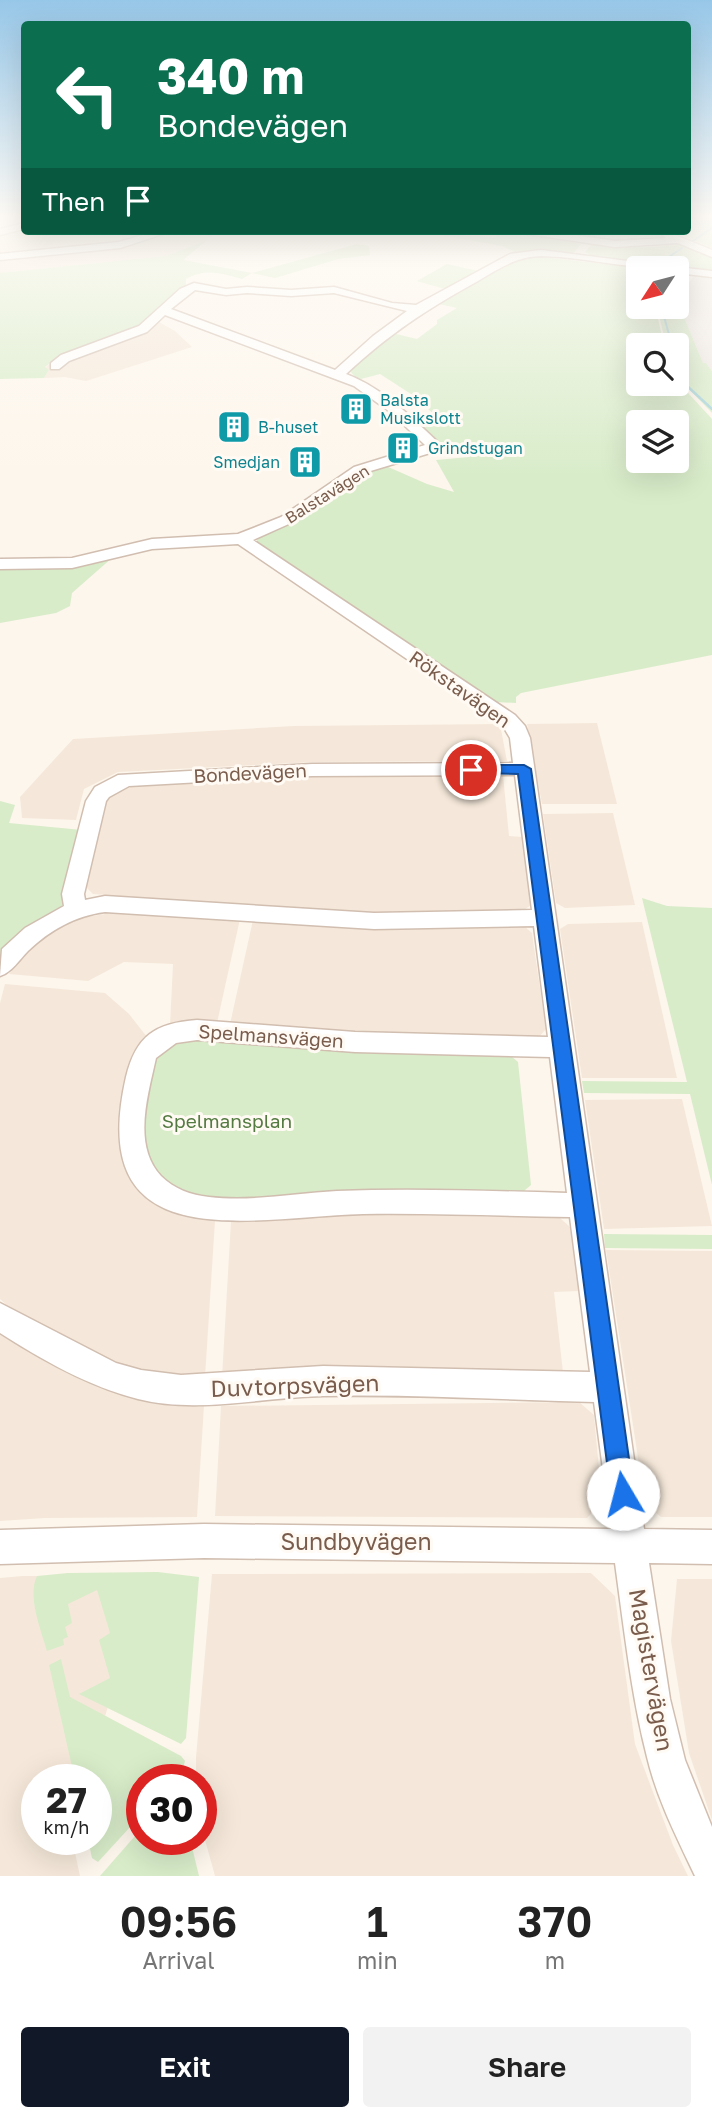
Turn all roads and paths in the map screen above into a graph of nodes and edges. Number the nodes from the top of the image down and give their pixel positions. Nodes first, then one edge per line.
1 (170, 306) edge
2 (389, 306) edge
3 (424, 306) edge
4 (418, 309) junction
5 (165, 311) junction
6 (55, 366) dead end
7 (337, 375) junction
8 (241, 539) junction
9 (0, 564) edge
10 (524, 769) junction
11 (76, 910) junction
12 (545, 918) junction
13 (0, 967) edge
14 (560, 1047) junction
15 (582, 1205) junction
16 (0, 1317) edge
17 (607, 1387) junction
18 (0, 1547) edge
19 (631, 1547) junction
20 (712, 1547) edge
21 (712, 1869) edge

1 - 5 street
2 - 4 street
3 - 4 street
4 - 7 street
5 - 6 street
5 - 7 street, Balstavägen
7 - 8 street, Balstavägen
8 - 9 street, Balstavägen
8 - 10 street, Rökstavägen
10 - 11 street, Bondevägen
10 - 12 street, Rökstavägen
11 - 12 street
11 - 13 street
12 - 14 street, Rökstavägen
14 - 15 street, Rökstavägen
14 - 15 street, Spelmansvägen
15 - 17 street, Rökstavägen
16 - 17 street, Duvtorpsvägen
17 - 19 street, Rökstavägen
18 - 19 street, Sundbyvägen
19 - 20 street, Sundbyvägen
19 - 21 street, Magistervägen

